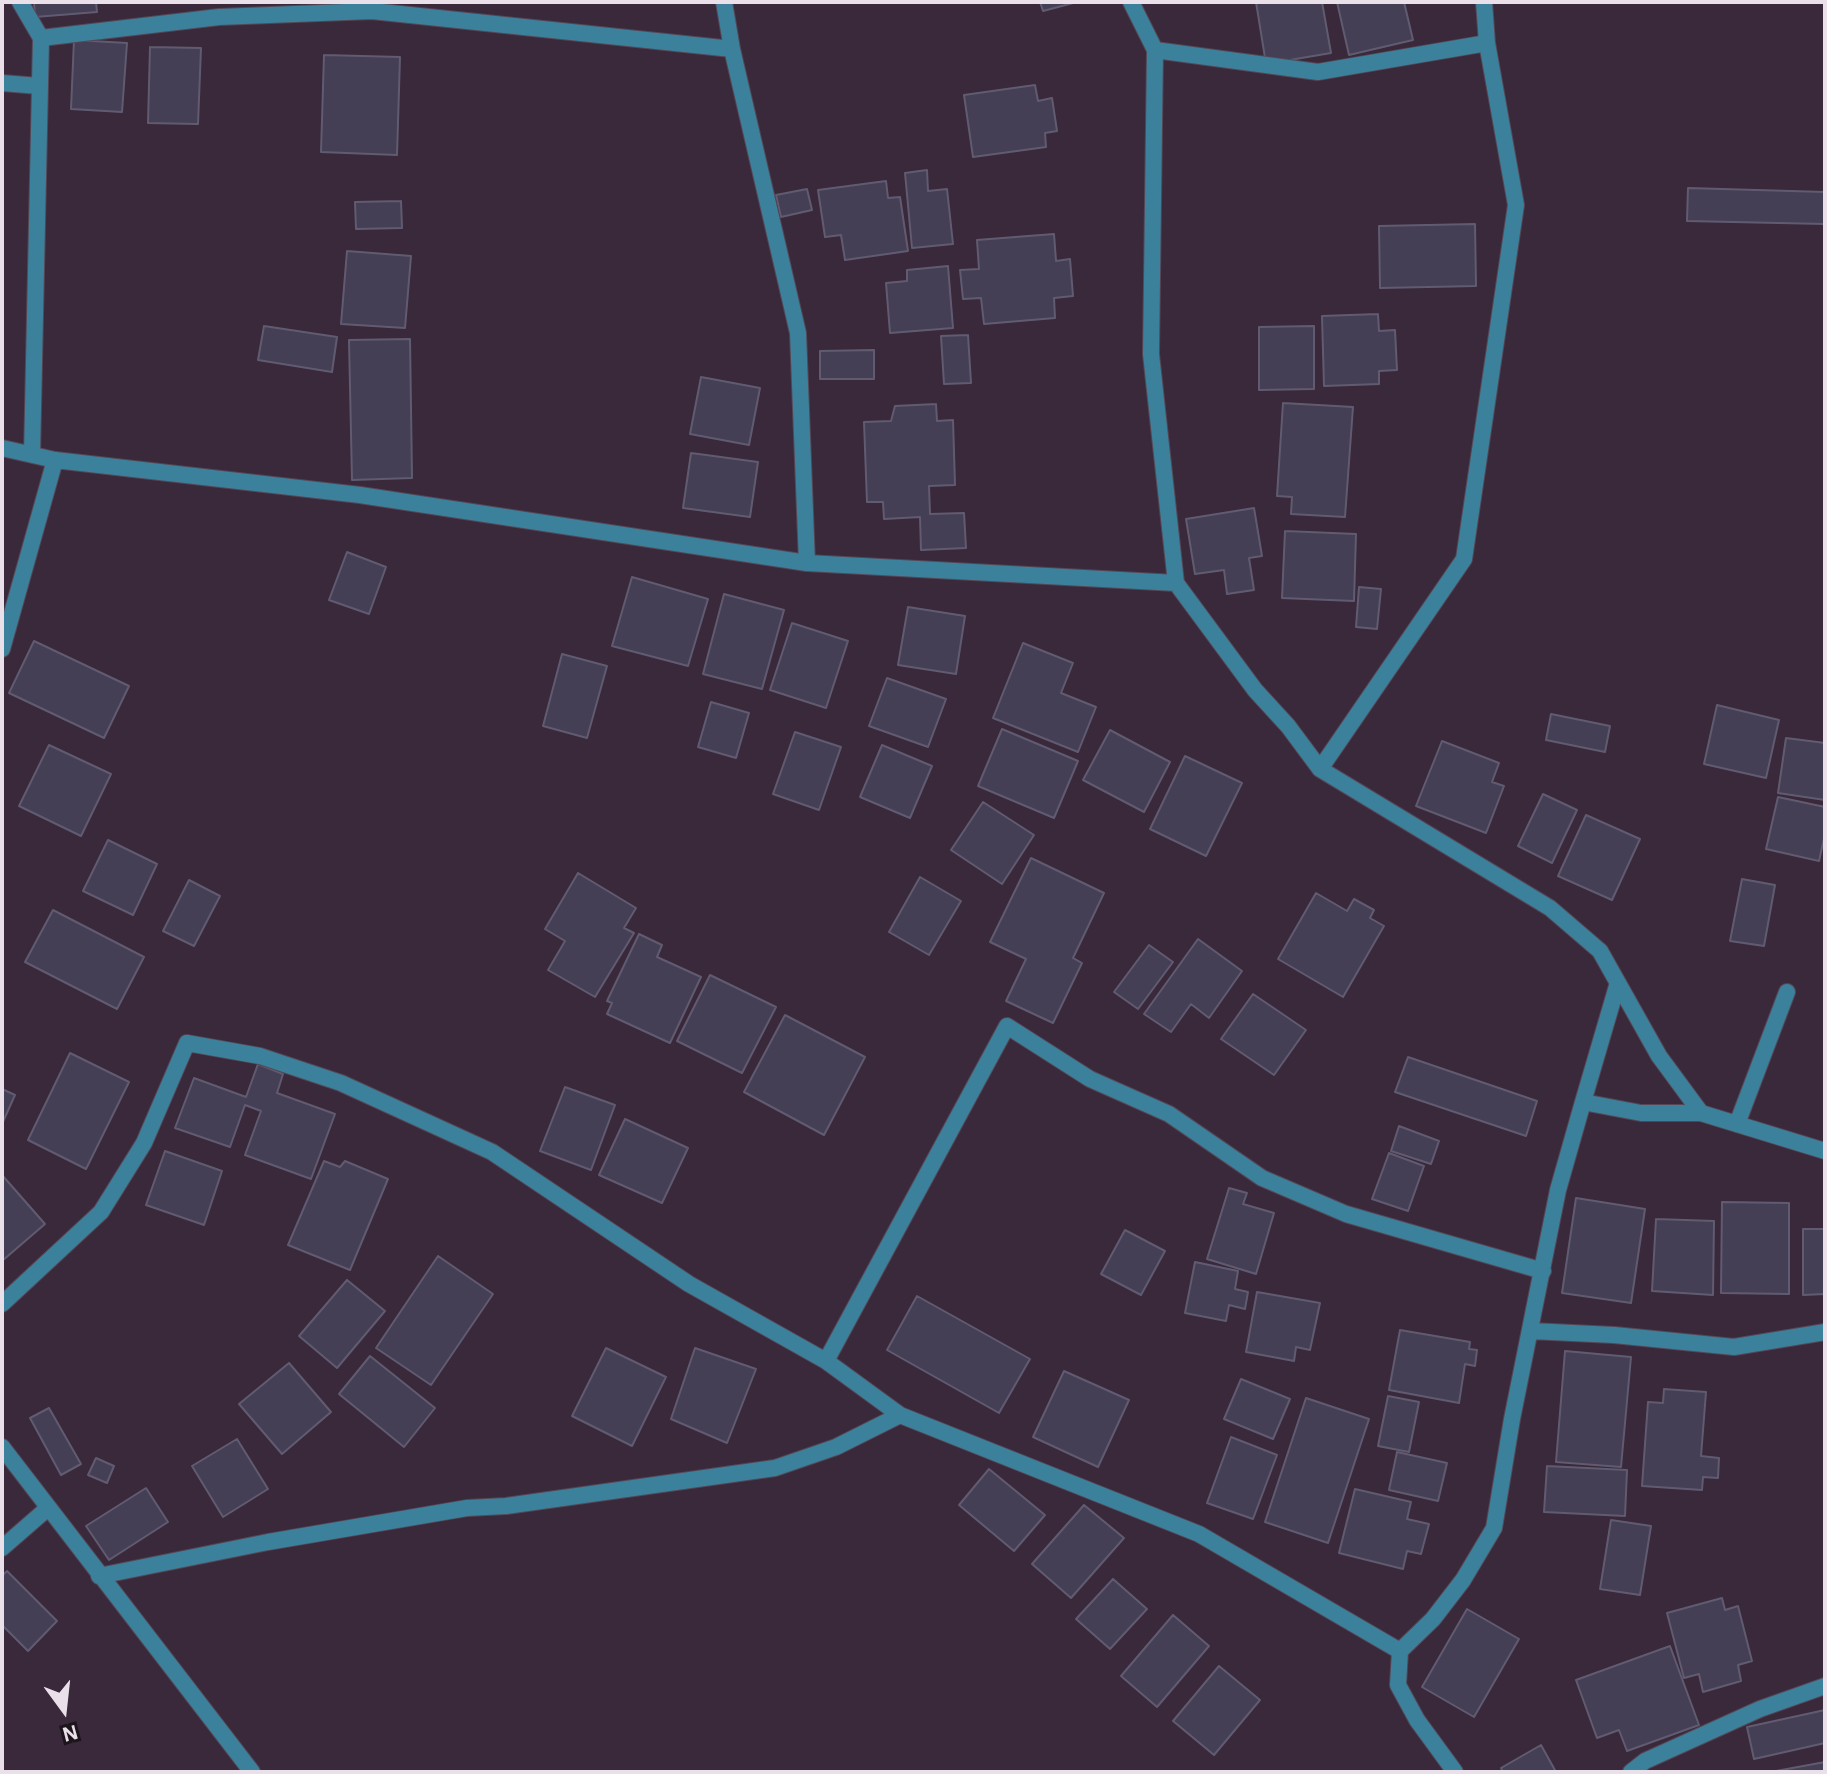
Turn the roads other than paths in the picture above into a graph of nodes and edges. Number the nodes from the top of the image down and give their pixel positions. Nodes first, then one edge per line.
1 (20, 2) edge
2 (724, 2) edge
3 (1131, 2) edge
4 (1484, 2) edge
5 (371, 6) edge
6 (41, 38) junction
7 (1487, 43) junction
8 (732, 49) junction
9 (1155, 50) junction
10 (2, 83) edge
11 (39, 86) junction
12 (2, 448) edge
13 (32, 455) junction
14 (55, 460) junction
15 (807, 563) junction
16 (1176, 583) junction
17 (2, 649) edge
18 (1320, 769) junction
19 (1617, 986) junction
20 (1787, 992) dead end
21 (1583, 1102) junction
22 (1701, 1113) junction
23 (1737, 1124) junction
24 (1825, 1151) edge
25 (1543, 1271) junction
26 (2, 1304) edge
27 (1531, 1331) junction
28 (1825, 1332) edge
29 (826, 1361) junction
30 (900, 1415) junction
31 (2, 1447) edge
32 (48, 1508) junction
33 (2, 1548) edge
34 (99, 1576) junction
35 (1400, 1651) junction
36 (1825, 1686) edge
37 (252, 1772) edge
38 (1455, 1772) edge
39 (1631, 1772) edge

1 - 6 street
2 - 8 street
3 - 9 street
4 - 7 street
5 - 6 street
5 - 8 street
6 - 11 street
7 - 9 street
7 - 18 street
8 - 15 street
9 - 16 street
10 - 11 street
11 - 13 street
12 - 13 street
13 - 14 street
14 - 15 street
14 - 17 street
15 - 16 street
16 - 18 street
18 - 19 street
19 - 21 street
19 - 22 street
20 - 23 street
21 - 22 street
21 - 25 street
22 - 23 street
23 - 24 street
25 - 27 street
25 - 29 street
26 - 29 street
27 - 28 street
27 - 35 street
29 - 30 street
30 - 34 street
30 - 35 street
31 - 32 street
32 - 33 street
32 - 34 street
34 - 37 street
35 - 38 street
36 - 39 street

